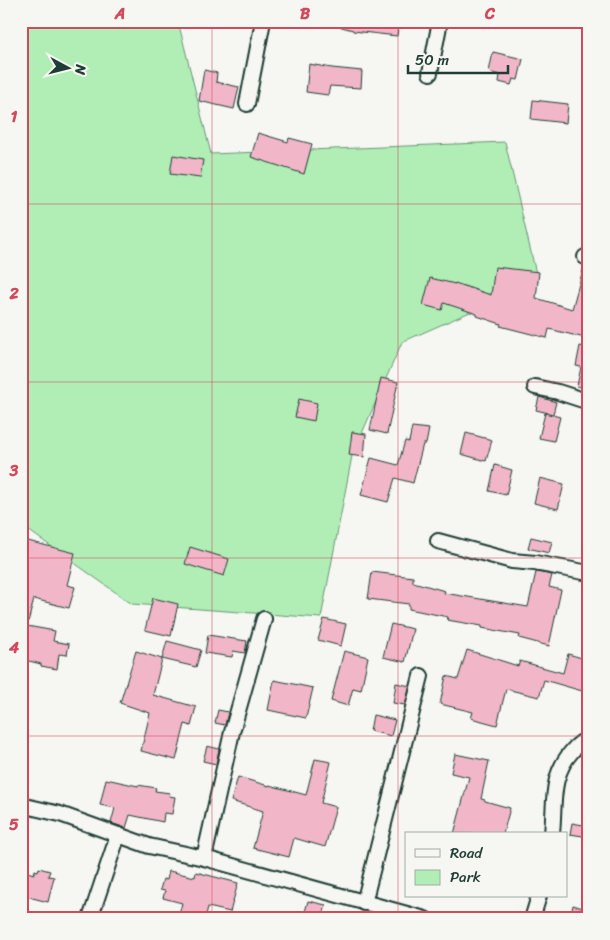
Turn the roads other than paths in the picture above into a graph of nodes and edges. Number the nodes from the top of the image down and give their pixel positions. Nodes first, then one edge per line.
1 (263, 21) edge
2 (440, 21) edge
3 (430, 73) dead end
4 (247, 104) dead end
5 (535, 387) dead end
6 (589, 402) edge
7 (438, 541) dead end
8 (589, 573) edge
9 (264, 618) dead end
10 (421, 676) dead end
11 (589, 739) edge
12 (21, 805) edge
13 (552, 832) edge
14 (118, 834) junction
15 (204, 858) junction
16 (538, 898) edge
17 (364, 903) junction
18 (90, 919) edge
19 (425, 919) edge
20 (532, 919) edge

1 - 4 street
2 - 3 street
5 - 6 street
7 - 8 street
9 - 15 street
10 - 17 street
11 - 13 street
12 - 14 street
14 - 15 street
14 - 18 street
15 - 17 street
16 - 20 street
17 - 19 street

